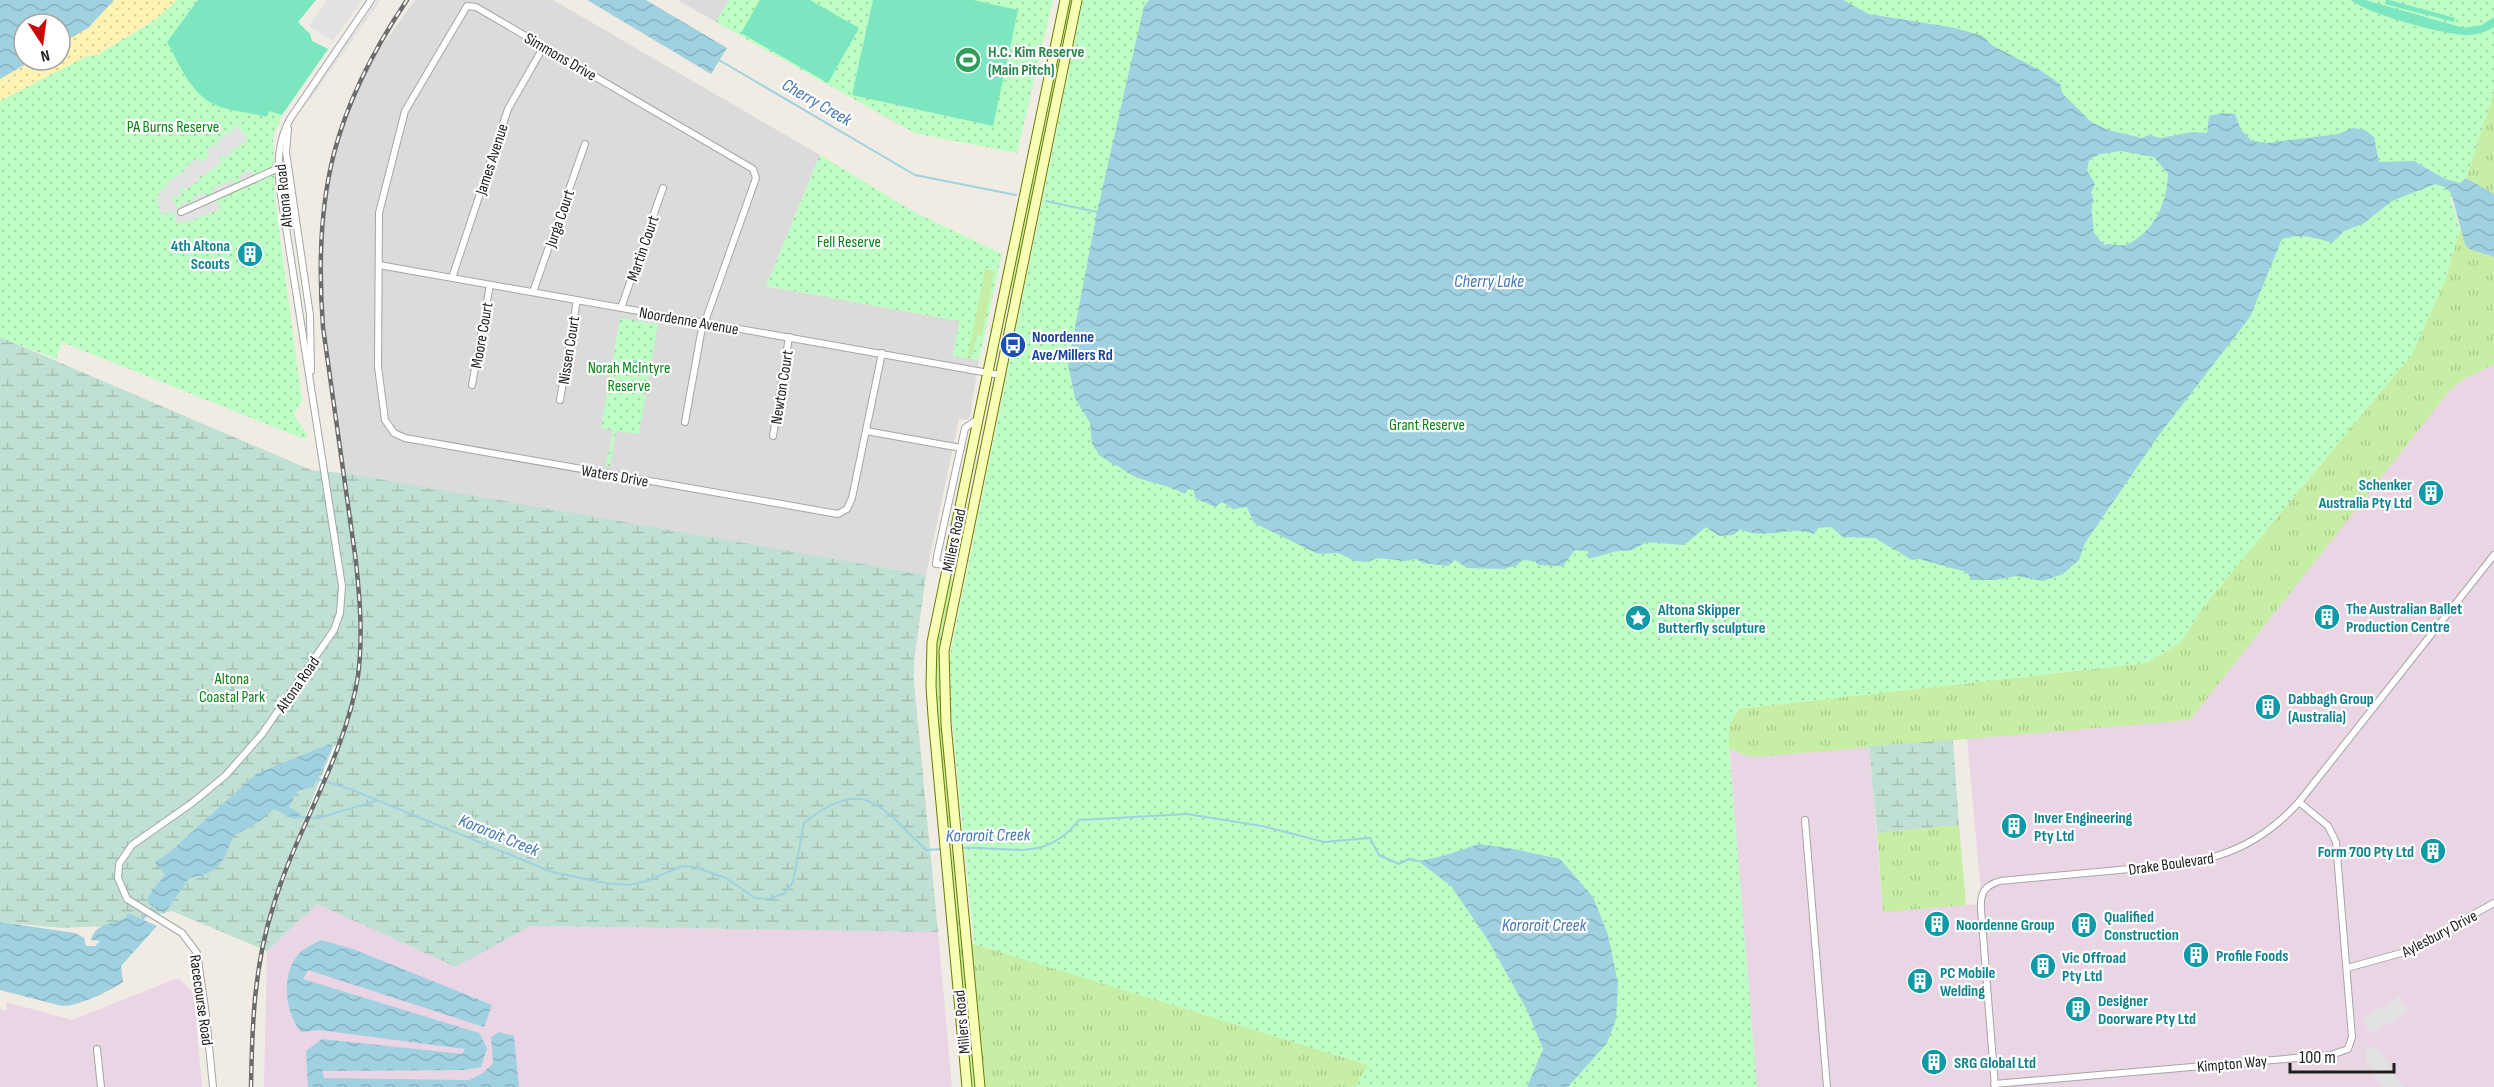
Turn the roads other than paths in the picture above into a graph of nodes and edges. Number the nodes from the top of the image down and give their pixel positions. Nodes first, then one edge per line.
1 (371, 0) edge
2 (1065, 0) edge
3 (1077, 0) edge
4 (544, 46) junction
5 (297, 109) junction
6 (585, 144) dead end
7 (288, 165) junction
8 (278, 168) junction
9 (663, 188) dead end
10 (181, 212) dead end
11 (379, 265) junction
12 (452, 278) junction
13 (490, 285) junction
14 (533, 292) junction
15 (576, 300) junction
16 (621, 308) junction
17 (705, 323) junction
18 (789, 337) junction
19 (882, 353) junction
20 (987, 373) junction
21 (1000, 375) junction
22 (472, 385) dead end
23 (313, 393) junction
24 (560, 400) dead end
25 (978, 418) junction
26 (685, 423) dead end
27 (866, 431) junction
28 (773, 436) dead end
29 (961, 448) junction
30 (2494, 555) edge
31 (948, 565) junction
32 (960, 567) junction
33 (2299, 802) junction
34 (1805, 820) dead end
35 (2494, 903) edge
36 (138, 906) joint
37 (2347, 968) junction
38 (98, 1048) dead end
39 (1995, 1085) edge
40 (101, 1087) edge
41 (213, 1087) edge
42 (967, 1087) edge
43 (980, 1087) edge
44 (1827, 1087) edge

1 - 5 street, Altona Road
2 - 20 main road, Millers Road
3 - 21 main road, Millers Road
4 - 11 street, Simmons Drive
4 - 12 street, James Avenue
4 - 17 street, Simmons Drive
5 - 7 street, Altona Road
5 - 8 street, Altona Road
6 - 14 street, Jurga Court
7 - 8 street
7 - 23 street, Altona Road
8 - 10 street
8 - 23 street, Altona Road
9 - 16 street, Martin Court
11 - 12 street, Noordenne Avenue
11 - 27 street, Waters Drive
12 - 13 street, Noordenne Avenue
13 - 14 street, Noordenne Avenue
13 - 22 street, Moore Court
14 - 15 street, Noordenne Avenue
15 - 16 street, Noordenne Avenue
15 - 24 street, Nissen Court
16 - 17 street, Noordenne Avenue
17 - 18 street, Noordenne Avenue
17 - 26 street, Simmons Drive
18 - 19 street, Noordenne Avenue
18 - 28 street, Newton Court
19 - 20 street, Noordenne Avenue
19 - 27 street, Waters Drive
20 - 21 street, Noordenne Avenue
20 - 25 main road, Millers Road
21 - 32 main road, Millers Road
23 - 36 street, Altona Road
25 - 29 street
25 - 31 main road, Millers Road
27 - 29 street
29 - 31 street
30 - 33 street, Drake Boulevard
31 - 32 main road
31 - 42 main road, Millers Road
32 - 43 main road, Millers Road
33 - 37 street, Kimpton Way
33 - 39 street, Drake Boulevard
34 - 44 street
35 - 37 street, Aylesbury Drive
36 - 41 street, Racecourse Road
37 - 39 street, Kimpton Way
38 - 40 street

